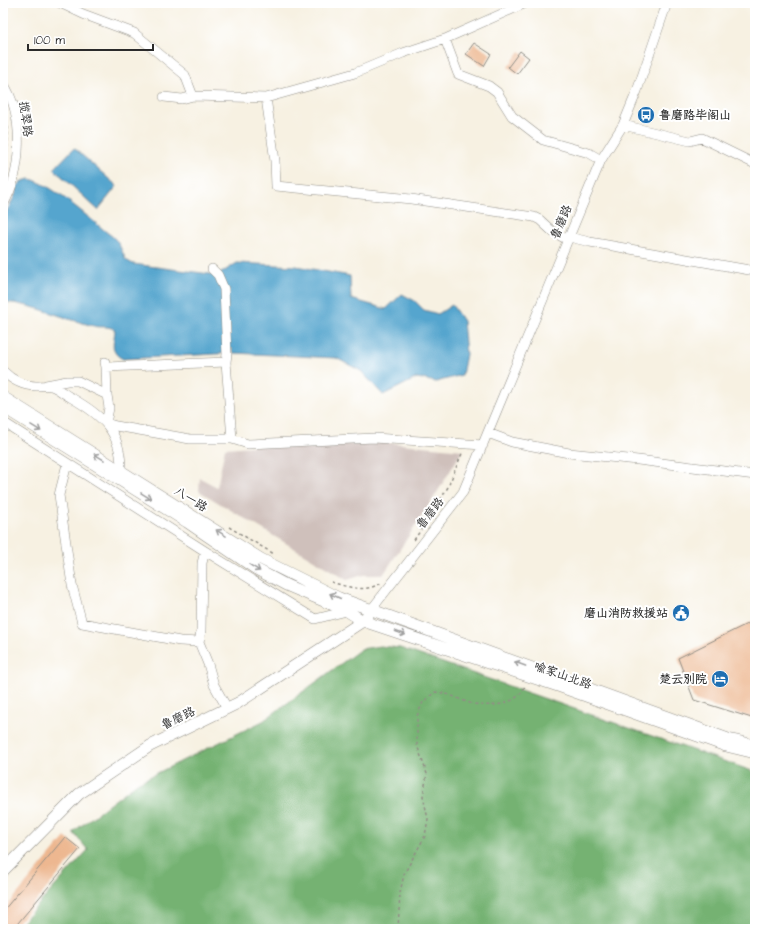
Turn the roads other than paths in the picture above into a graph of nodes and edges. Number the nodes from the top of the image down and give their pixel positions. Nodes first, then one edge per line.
1 (60, 3) edge
2 (526, 3) edge
3 (667, 3) edge
4 (445, 39) junction
5 (3, 83) edge
6 (193, 96) junction
7 (164, 97) dead end
8 (7, 98) edge
9 (266, 98) junction
10 (623, 125) junction
11 (601, 160) junction
12 (755, 164) edge
13 (3, 205) edge
14 (569, 238) junction
15 (212, 270) dead end
16 (755, 272) edge
17 (226, 362) junction
18 (3, 371) edge
19 (46, 385) junction
20 (107, 395) junction
21 (3, 397) edge
22 (3, 407) edge
23 (3, 422) edge
24 (106, 423) junction
25 (488, 433) junction
26 (232, 439) junction
27 (483, 445) junction
28 (67, 464) junction
29 (121, 471) junction
30 (755, 475) edge
31 (205, 551) junction
32 (371, 610) junction
33 (347, 611) junction
34 (363, 621) junction
35 (199, 642) junction
36 (227, 708) junction
37 (755, 745) edge
38 (755, 753) edge
39 (3, 871) edge

1 - 6 street
2 - 4 street
3 - 10 street, 鲁磨路
4 - 9 street
4 - 11 street
5 - 8 street, 揽翠路
6 - 7 street
6 - 9 street
8 - 13 street, 揽翠路
9 - 14 street
10 - 11 street, 鲁磨路
10 - 12 street
11 - 14 street, 鲁磨路
14 - 16 street
14 - 25 street, 鲁磨路
15 - 17 street
17 - 20 street
17 - 26 street
18 - 19 street
19 - 20 street
19 - 24 street
20 - 24 street
29 -> 21 main road, 八一路
22 -> 33 main road, 八一路
23 - 28 street
24 - 26 street
24 - 29 street
25 - 27 street, 鲁磨路
25 - 30 street
26 - 27 street
27 - 32 street, 鲁磨路
28 - 31 street
28 - 35 street
32 -> 29 main road, 八一路
31 - 33 street
31 - 35 street
32 - 34 main road, 鲁磨路
37 -> 32 main road, 喻家山北路
33 - 34 main road, 八一路
34 - 36 main road, 鲁磨路
34 -> 38 main road, 喻家山北路
35 - 36 street
36 - 39 main road, 鲁磨路

